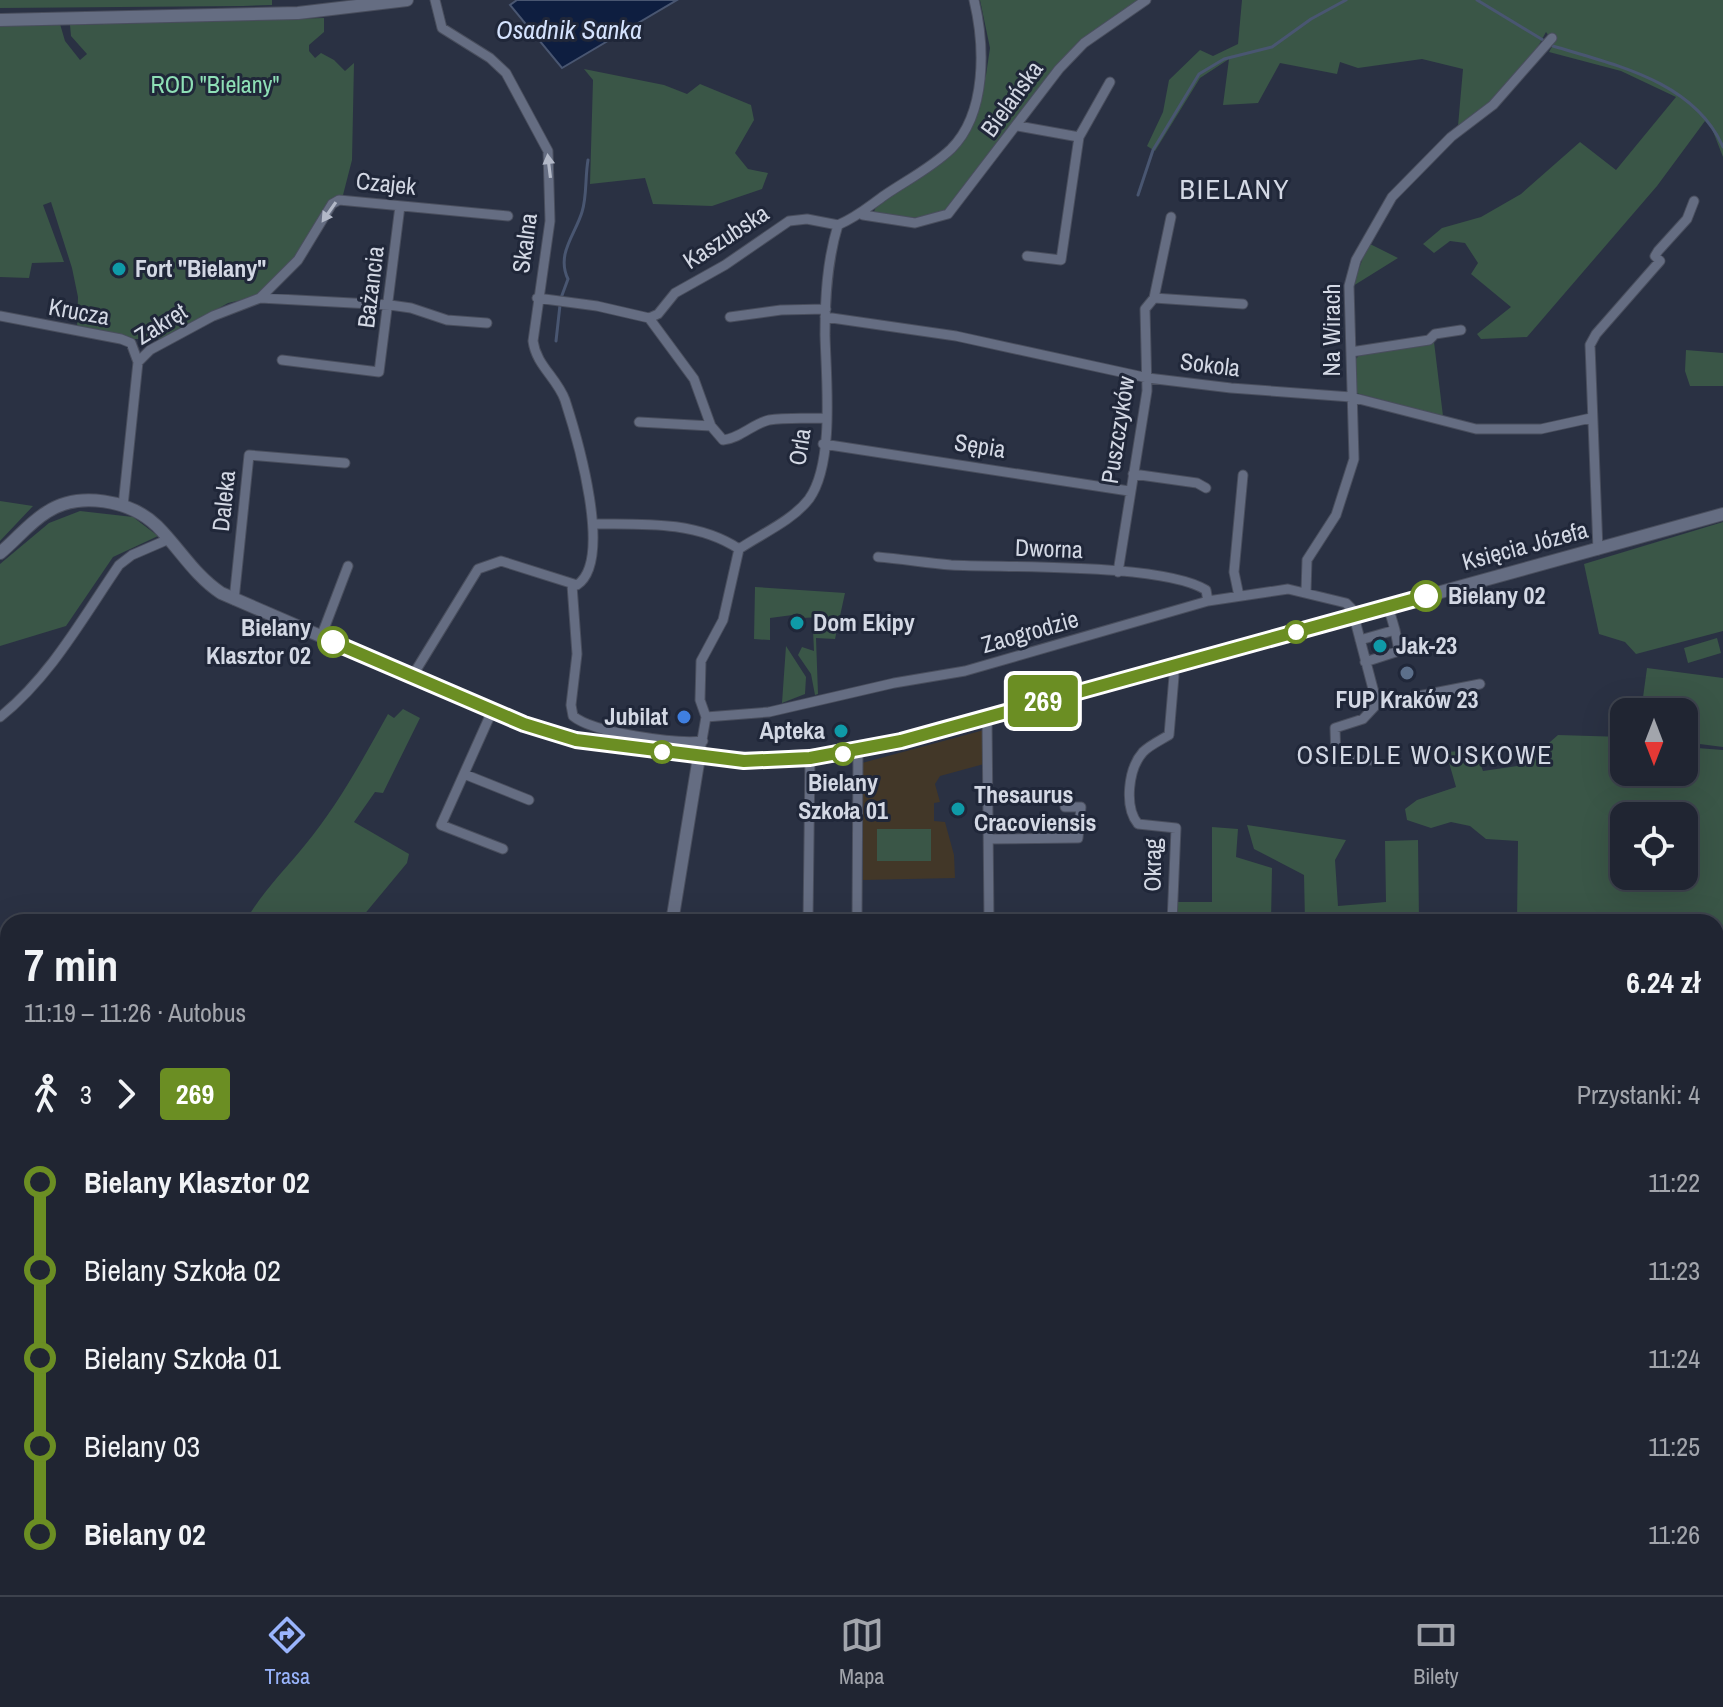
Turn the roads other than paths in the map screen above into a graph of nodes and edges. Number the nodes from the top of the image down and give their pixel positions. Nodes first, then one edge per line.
1 (407, 0) edge
2 (435, 0) edge
3 (974, 0) edge
4 (1146, 0) edge
5 (0, 20) edge
6 (1552, 38) dead end
7 (1110, 82) dead end
8 (1018, 126) junction
9 (1079, 137) junction
10 (1694, 201) dead end
11 (400, 206) junction
12 (863, 215) junction
13 (508, 216) dead end
14 (1171, 217) dead end
15 (838, 225) junction
16 (1027, 256) dead end
17 (260, 298) junction
18 (537, 298) junction
19 (1154, 298) junction
20 (1243, 304) dead end
21 (390, 305) junction
22 (826, 313) junction
23 (0, 316) edge
24 (730, 317) dead end
25 (649, 318) junction
26 (487, 323) dead end
27 (1461, 330) dead end
28 (1351, 352) junction
29 (282, 360) dead end
30 (138, 362) junction
31 (1148, 378) junction
32 (1351, 397) junction
33 (827, 418) junction
34 (1591, 418) junction
35 (639, 422) dead end
36 (711, 426) junction
37 (823, 444) junction
38 (345, 463) dead end
39 (1133, 474) junction
40 (1243, 475) dead end
41 (1206, 488) dead end
42 (1129, 491) junction
43 (123, 506) junction
44 (1723, 514) edge
45 (595, 524) junction
46 (169, 539) junction
47 (739, 549) junction
48 (1598, 550) junction
49 (0, 553) edge
50 (878, 557) dead end
51 (348, 566) dead end
52 (1118, 572) junction
53 (572, 585) junction
54 (1306, 592) junction
55 (1239, 596) junction
56 (234, 600) junction
57 (1208, 601) junction
58 (1388, 606) junction
59 (1354, 616) junction
60 (1395, 630) junction
61 (321, 637) junction
62 (1360, 640) junction
63 (1365, 662) junction
64 (1171, 666) junction
65 (413, 675) junction
66 (1480, 684) dead end
67 (1377, 704) junction
68 (493, 709) junction
69 (0, 717) edge
70 (706, 717) junction
71 (987, 717) junction
72 (703, 741) junction
73 (858, 751) junction
74 (699, 757) junction
75 (810, 758) junction
76 (1374, 760) dead end
77 (464, 774) junction
78 (529, 800) dead end
79 (1065, 807) dead end
80 (989, 839) junction
81 (503, 849) dead end
82 (673, 914) edge
83 (808, 914) edge
84 (857, 914) edge
85 (989, 914) edge
86 (1172, 914) edge

1 - 5 street
18 -> 2 street, Skalna
3 - 12 street
4 - 8 street, Bielańska
6 - 28 street, Na Wirach
7 - 9 street
8 - 9 street
8 - 12 street, Bielańska
9 - 16 street
10 - 34 street
11 - 13 street, Czajek
11 -> 17 street, Czajek
11 - 21 street, Bażancia
12 - 15 street
14 - 19 street, Puszczyków
15 - 22 street, Orla
15 - 25 street, Kaszubska
17 - 21 street, Zakręt
17 - 30 street, Zakręt
18 - 25 street
18 - 45 street, Skalna
19 - 20 street
19 - 31 street, Puszczyków
21 - 26 street, Zakręt
21 - 29 street, Bażancia
22 - 24 street
22 - 31 street, Sokola
22 - 33 street, Orla
23 - 30 street, Krucza
25 - 36 street
27 - 28 street
28 - 32 street, Na Wirach
30 - 43 street, Zakręt
31 - 32 street, Sokola
31 - 39 street, Puszczyków
32 - 34 street, Sokola
32 - 54 street, Na Wirach
33 - 36 street
33 - 37 street, Orla
34 - 48 street
35 - 36 street
37 - 42 street, Sępia
37 - 47 street, Orla
38 - 56 street, Daleka
39 - 41 street
39 - 42 street, Puszczyków
40 - 55 street
42 - 52 street, Puszczyków
43 - 46 street, Księcia Józefa
43 - 49 street, Księcia Józefa
44 - 48 street, Księcia Józefa
45 - 47 street
45 - 53 street, Skalna
46 - 56 street, Księcia Józefa
46 - 69 street
47 - 70 street
48 - 58 street, Księcia Józefa
50 - 52 street, Dworna
51 - 61 street
52 - 57 street, Dworna
53 - 65 street
53 - 72 street
54 - 55 street, Zaogrodzie
54 - 59 street, Zaogrodzie
55 - 57 street, Zaogrodzie
56 - 61 street, Księcia Józefa
57 - 70 street, Zaogrodzie
58 - 59 street, Księcia Józefa
58 - 60 street
59 - 62 street
59 - 64 street, Księcia Józefa
60 - 62 street
60 - 63 street
61 - 65 street, Księcia Józefa
62 - 63 street
63 - 67 street
64 - 71 street, Księcia Józefa
64 - 86 street, Okrąg
65 - 68 street, Księcia Józefa
66 - 67 street
67 - 76 street
68 - 74 street, Księcia Józefa
68 - 77 street
70 - 72 street
71 - 73 street, Księcia Józefa
71 - 80 street
72 - 74 street
73 - 75 street, Księcia Józefa
73 - 84 street
74 - 75 street, Księcia Józefa
74 - 82 street
75 - 83 street
77 - 78 street
77 - 81 street
79 - 80 street
80 - 85 street

